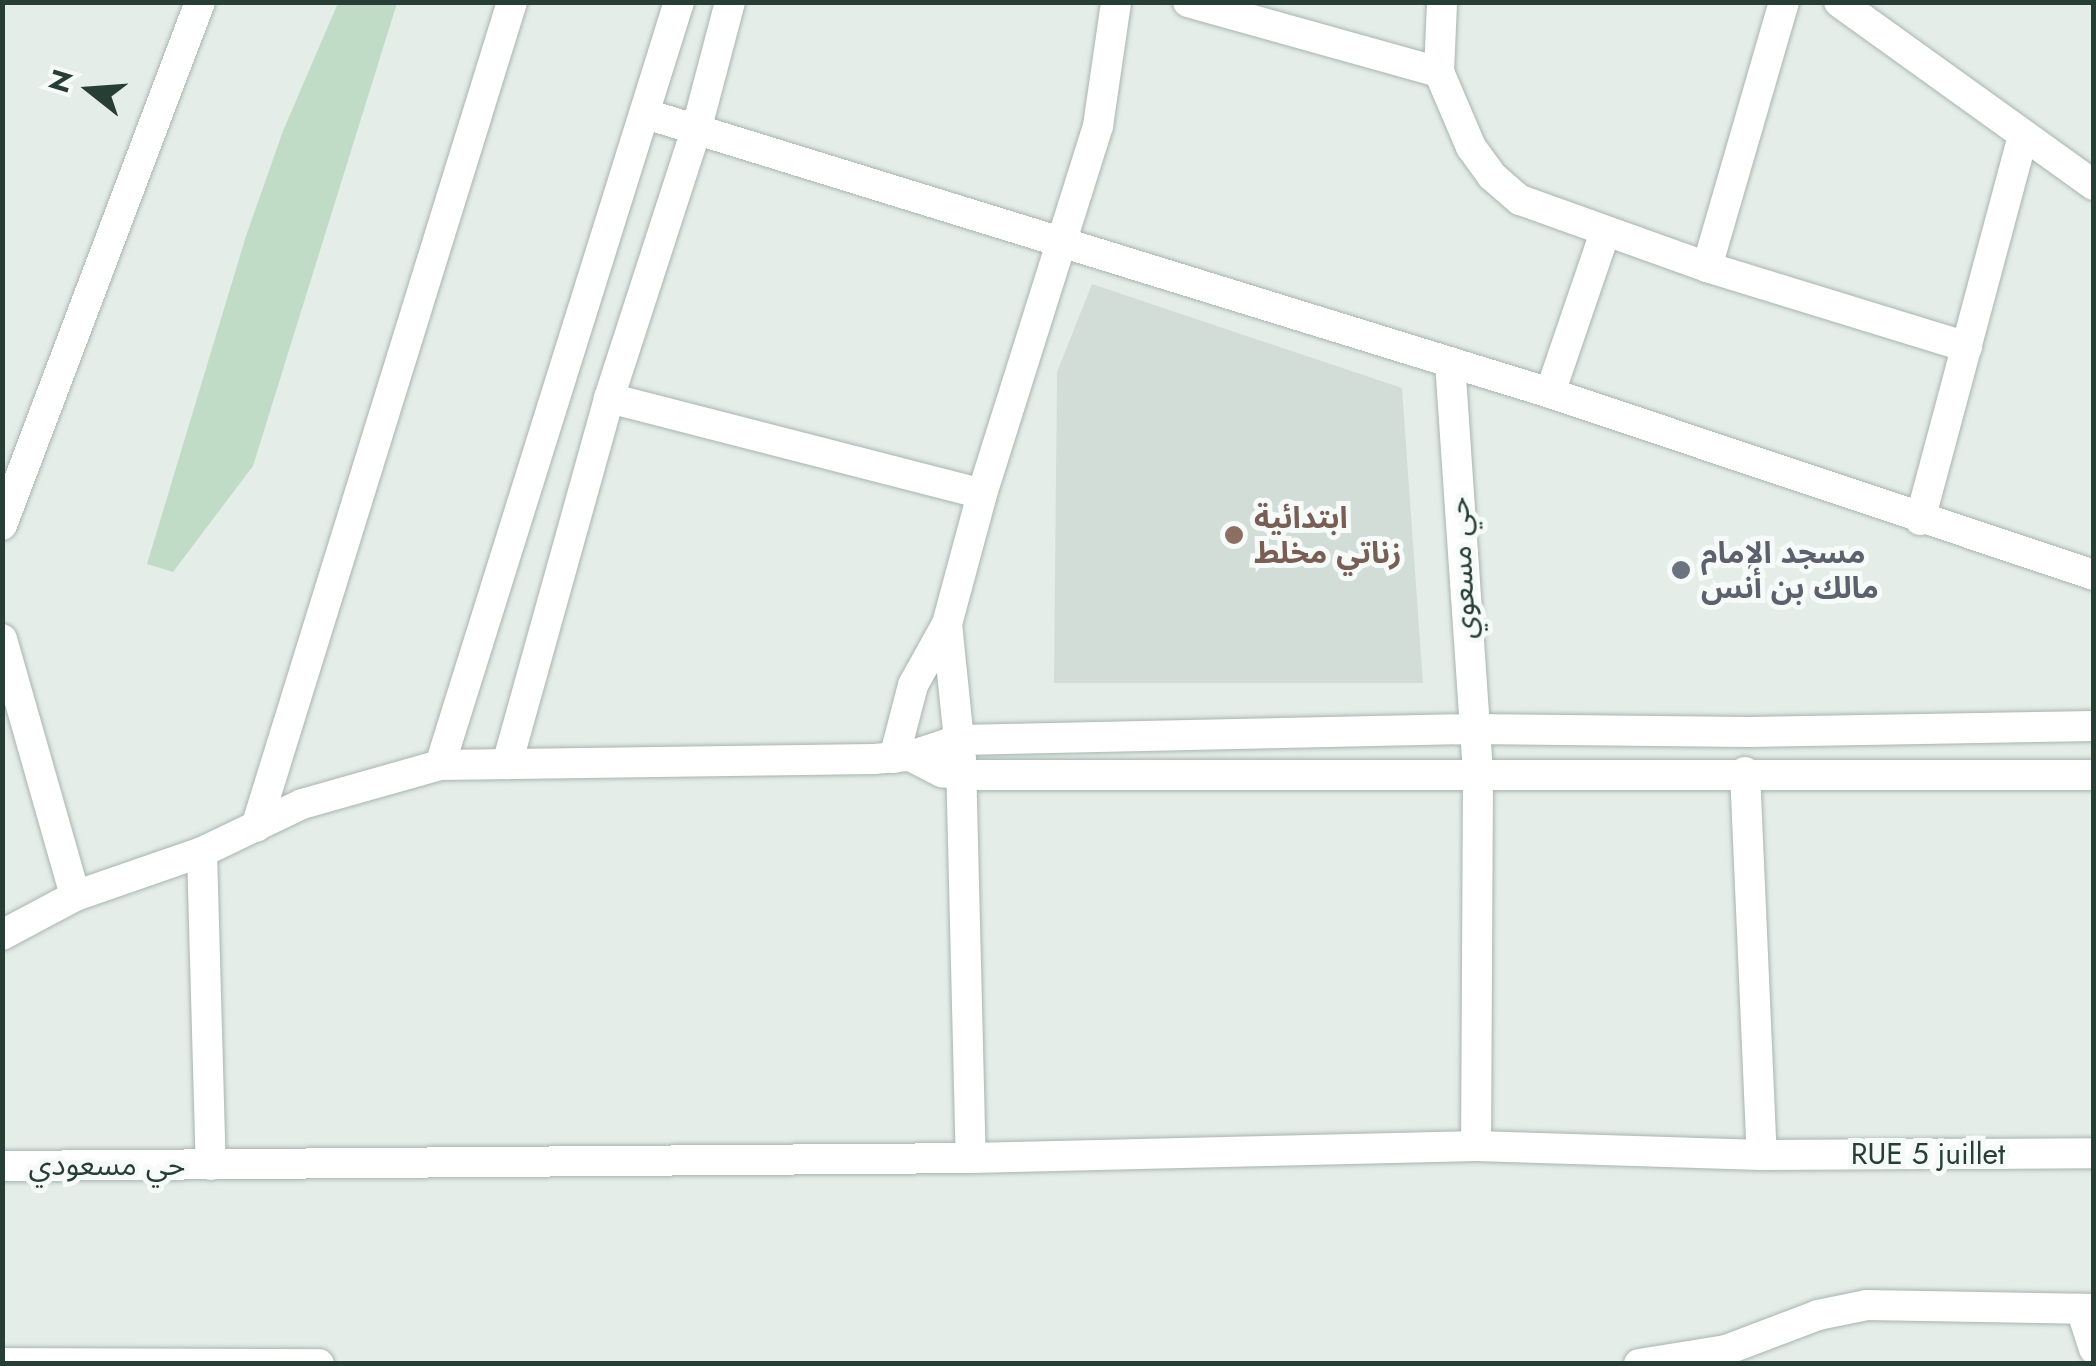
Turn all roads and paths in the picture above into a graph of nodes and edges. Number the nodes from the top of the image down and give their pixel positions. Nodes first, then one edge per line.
1 (200, 2) edge
2 (512, 2) edge
3 (679, 2) edge
4 (730, 2) edge
5 (1116, 2) edge
6 (1188, 2) edge
7 (1442, 2) edge
8 (1784, 2) edge
9 (1840, 2) edge
10 (1439, 72) junction
11 (646, 114) junction
12 (697, 127) junction
13 (2023, 136) junction
14 (2094, 184) edge
15 (1605, 232) junction
16 (1062, 241) junction
17 (1707, 267) junction
18 (1967, 347) junction
19 (1450, 362) junction
20 (1550, 392) junction
21 (609, 398) junction
22 (982, 494) junction
23 (1920, 520) junction
24 (2, 524) edge
25 (2094, 576) edge
26 (947, 624) junction
27 (2, 639) edge
28 (8, 678) edge
29 (2094, 726) edge
30 (1472, 729) junction
31 (959, 740) junction
32 (902, 757) junction
33 (507, 764) junction
34 (440, 765) junction
35 (1745, 772) junction
36 (961, 775) junction
37 (1478, 775) junction
38 (2094, 775) edge
39 (256, 827) junction
40 (202, 852) junction
41 (75, 896) junction
42 (2, 935) edge
43 (1476, 1146) junction
44 (2094, 1153) edge
45 (1762, 1155) junction
46 (971, 1158) junction
47 (211, 1165) junction
48 (2, 1166) edge
49 (2087, 1309) edge
50 (2094, 1349) edge
51 (2, 1363) edge
52 (320, 1364) edge
53 (1638, 1364) edge

1 - 24 street
2 - 39 street
3 - 11 street
4 - 12 street
5 - 16 street
6 - 10 street
7 - 10 street
8 - 17 street
9 - 13 street
10 - 15 street
11 - 12 street
11 - 34 street
12 - 16 street
12 - 21 street
13 - 14 street
13 - 18 street
15 - 17 street
15 - 20 street
16 - 19 street
16 - 22 street
17 - 18 street
18 - 23 street
19 - 20 street
19 - 30 street, حي مسعوي
20 - 23 street
21 - 22 street
21 - 33 street
22 - 26 street
23 - 25 street
26 - 31 street
26 - 32 street
27 - 28 street
28 - 41 street
29 - 30 street
30 - 31 street
30 - 37 street, حي مسعوي
31 - 32 street
31 - 36 street
32 - 33 street
32 - 36 street
33 - 34 street
34 - 39 street
35 - 37 street
35 - 38 street
35 - 45 street
36 - 37 street
36 - 46 street
37 - 43 street, حي مسعوي
39 - 40 street
40 - 41 street
40 - 47 street
41 - 42 street
43 - 45 street, RUE 5 juillet
43 - 46 street, RUE 5 juillet
44 - 45 street, RUE 5 juillet
46 - 47 street, حي مسعودي
47 - 48 street, حي مسعودي
49 - 50 street
49 - 53 street
51 - 52 street

